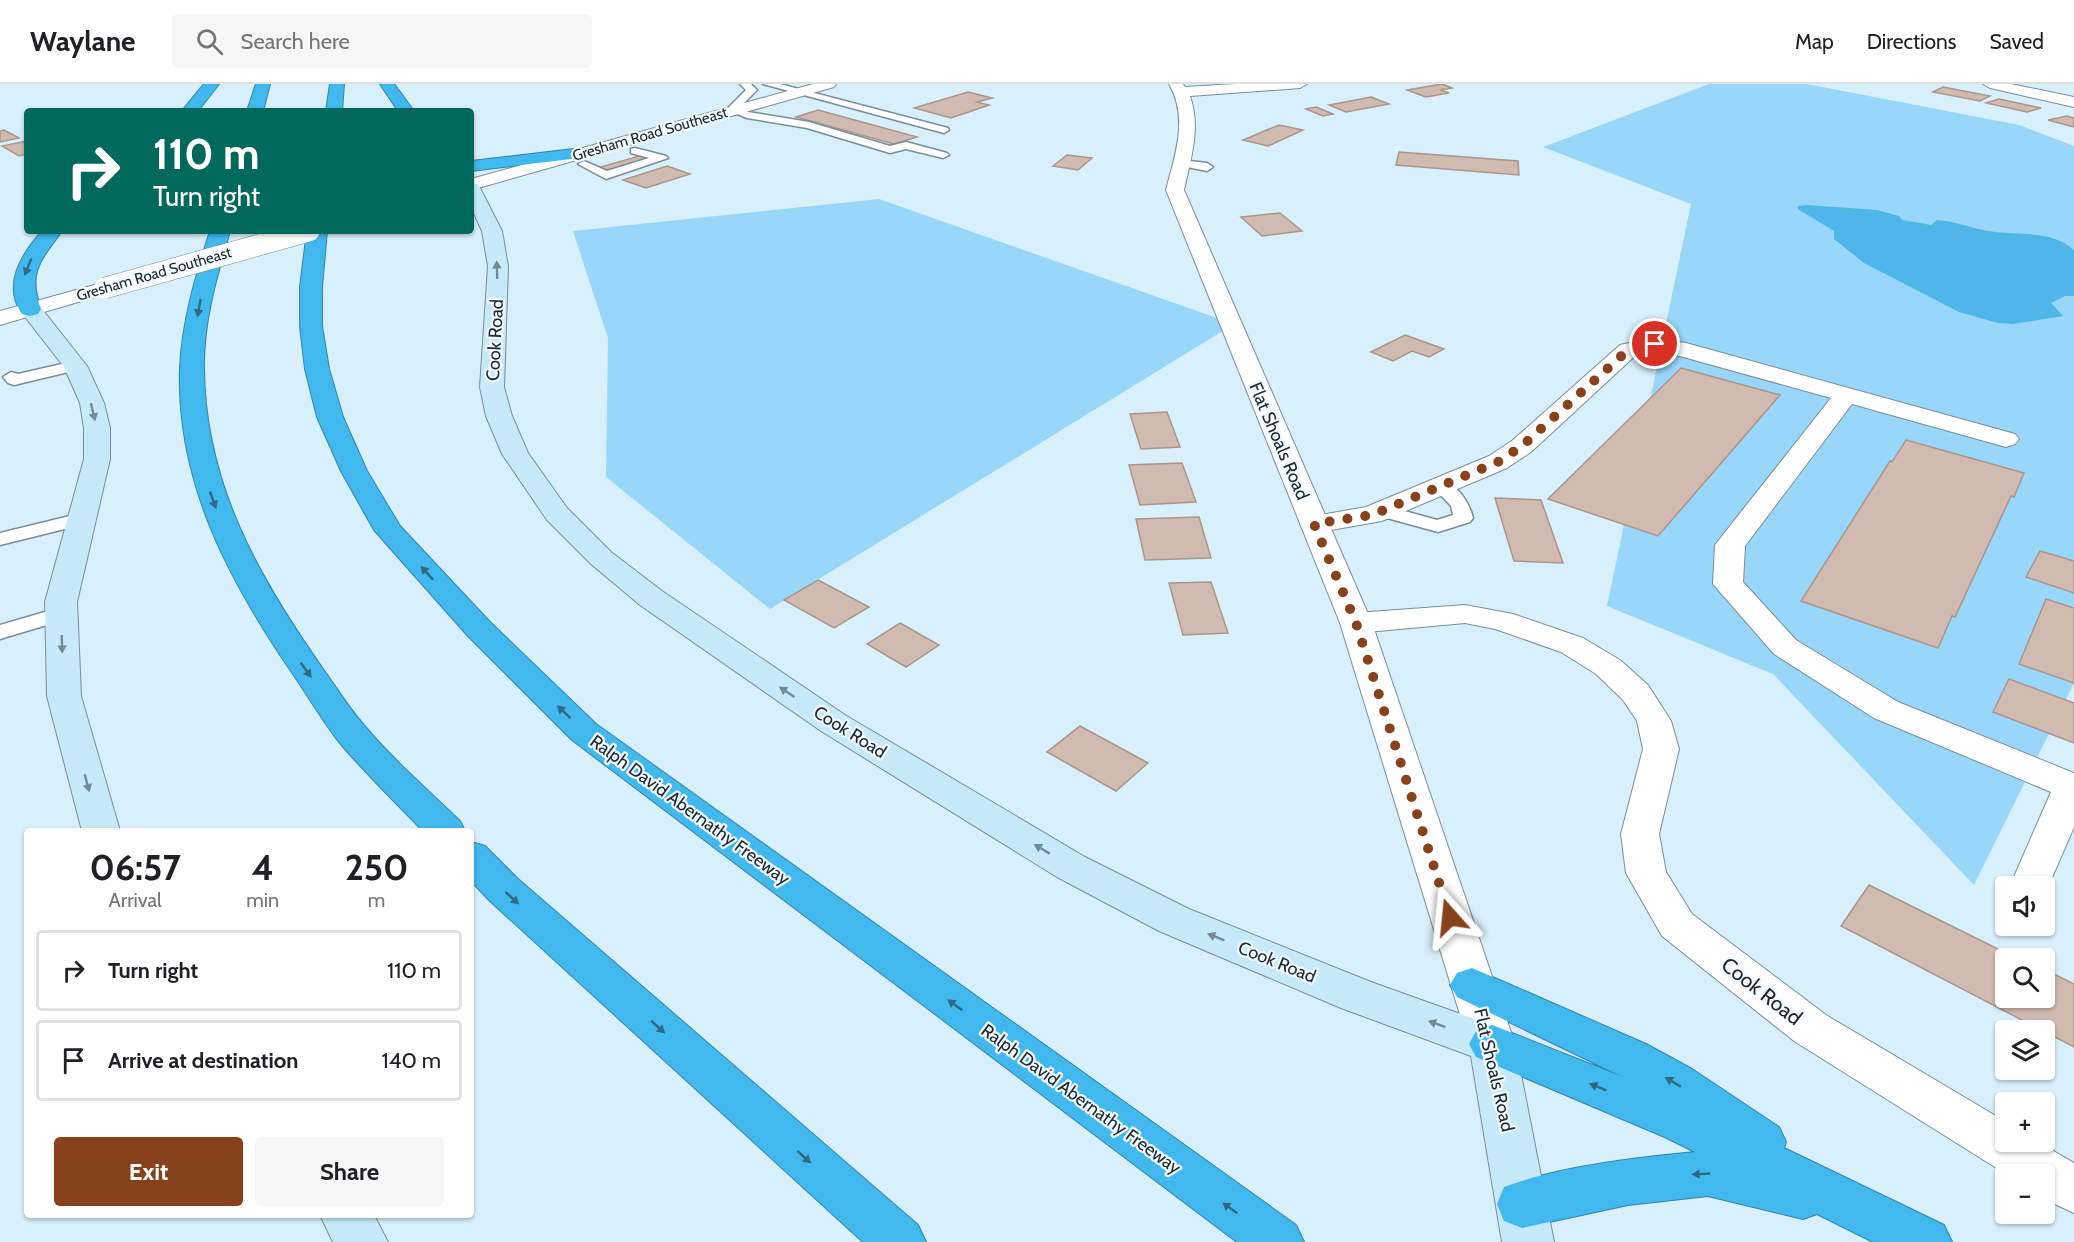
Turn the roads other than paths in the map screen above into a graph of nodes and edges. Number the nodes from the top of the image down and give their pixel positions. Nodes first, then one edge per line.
1 (212, 84) edge
2 (263, 84) edge
3 (338, 84) edge
4 (387, 84) edge
5 (745, 84) edge
6 (768, 84) edge
7 (829, 84) edge
8 (1300, 84) edge
9 (1989, 84) edge
10 (1179, 88) edge
11 (799, 93) junction
12 (2074, 102) edge
13 (192, 108) edge
14 (256, 108) edge
15 (334, 108) edge
16 (404, 108) edge
17 (737, 110) junction
18 (945, 130) dead end
19 (617, 144) junction
20 (635, 151) junction
21 (943, 155) dead end
22 (583, 158) junction
23 (474, 166) edge
24 (474, 186) edge
25 (474, 193) edge
26 (49, 234) edge
27 (219, 234) edge
28 (298, 234) edge
29 (317, 234) edge
30 (30, 309) junction
31 (0, 318) edge
32 (75, 366) junction
33 (9, 380) edge
34 (1846, 395) junction
35 (2006, 439) dead end
36 (1441, 486) junction
37 (1383, 511) junction
38 (82, 519) junction
39 (1314, 524) junction
40 (0, 539) edge
41 (62, 614) junction
42 (1356, 623) junction
43 (0, 632) edge
44 (2073, 787) edge
45 (99, 828) edge
46 (443, 828) edge
47 (474, 859) edge
48 (2034, 876) edge
49 (1472, 985) junction
50 (1492, 1044) junction
51 (2074, 1190) edge
52 (1860, 1209) junction
53 (347, 1218) edge
54 (1525, 1223) edge
55 (362, 1242) edge
56 (900, 1242) edge
57 (1278, 1242) edge
58 (1926, 1242) edge

1 - 13 highway
2 - 14 highway
3 - 15 highway
4 - 16 highway
5 - 17 lane
6 - 11 lane
7 - 11 street, Gresham Road Southeast
8 - 10 street
9 - 12 street
10 - 39 street, Flat Shoals Road
11 - 17 street, Gresham Road Southeast
11 - 18 lane
17 - 19 street, Gresham Road Southeast
17 - 21 lane
19 - 20 lane
19 - 22 street, Gresham Road Southeast
20 - 22 lane
20 - 22 lane
22 - 23 highway
22 - 24 street, Gresham Road Southeast
50 -> 25 main road, Cook Road
26 -> 30 highway
27 -> 46 highway
28 - 30 street, Gresham Road Southeast, bridge
57 -> 29 highway, Ralph David Abernathy Freeway
30 - 31 street, Gresham Road Southeast
30 - 32 main road
32 - 33 lane
32 -> 38 main road
34 - 35 street
34 - 36 street
34 - 44 street
36 - 37 street
36 - 37 lane
37 - 39 street
38 - 40 lane
38 - 41 main road
39 - 42 street, Flat Shoals Road
41 - 43 lane
41 -> 45 main road
42 - 49 street, Flat Shoals Road
42 - 51 street, Cook Road
44 - 48 street
47 -> 56 highway
49 - 50 street, Flat Shoals Road
52 -> 49 highway
52 -> 50 highway
50 - 54 main road, Flat Shoals Road
52 -> 54 highway
52 - 58 highway
53 - 55 main road

